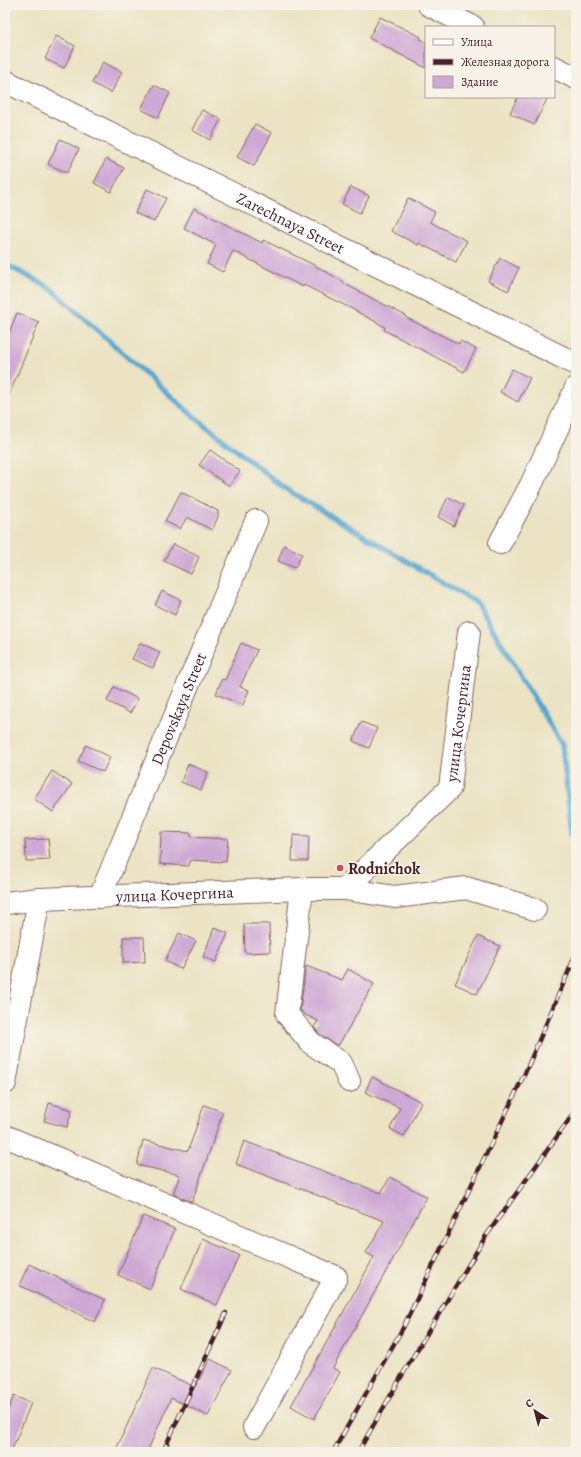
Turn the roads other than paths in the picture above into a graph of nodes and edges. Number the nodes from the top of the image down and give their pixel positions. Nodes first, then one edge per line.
1 (429, 5) edge
2 (471, 26) edge
3 (555, 68) edge
4 (576, 78) edge
5 (5, 81) edge
6 (576, 364) edge
7 (576, 388) edge
8 (256, 520) dead end
9 (500, 543) dead end
10 (469, 632) dead end
11 (302, 889) junction
12 (345, 889) junction
13 (100, 897) junction
14 (39, 899) junction
15 (5, 903) edge
16 (535, 909) dead end
17 (349, 1081) dead end
18 (5, 1083) edge
19 (5, 1136) edge
20 (254, 1427) dead end

1 - 2 street
3 - 4 street
5 - 6 street, Zarechnaya Street
7 - 9 street
8 - 13 street, Depovskaya Street
10 - 12 street, улица Кочергина
11 - 12 street, улица Кочергина
11 - 13 street, улица Кочергина
11 - 17 street
12 - 16 street, улица Кочергина
13 - 14 street, улица Кочергина
14 - 15 street, улица Кочергина
14 - 18 street
19 - 20 street

